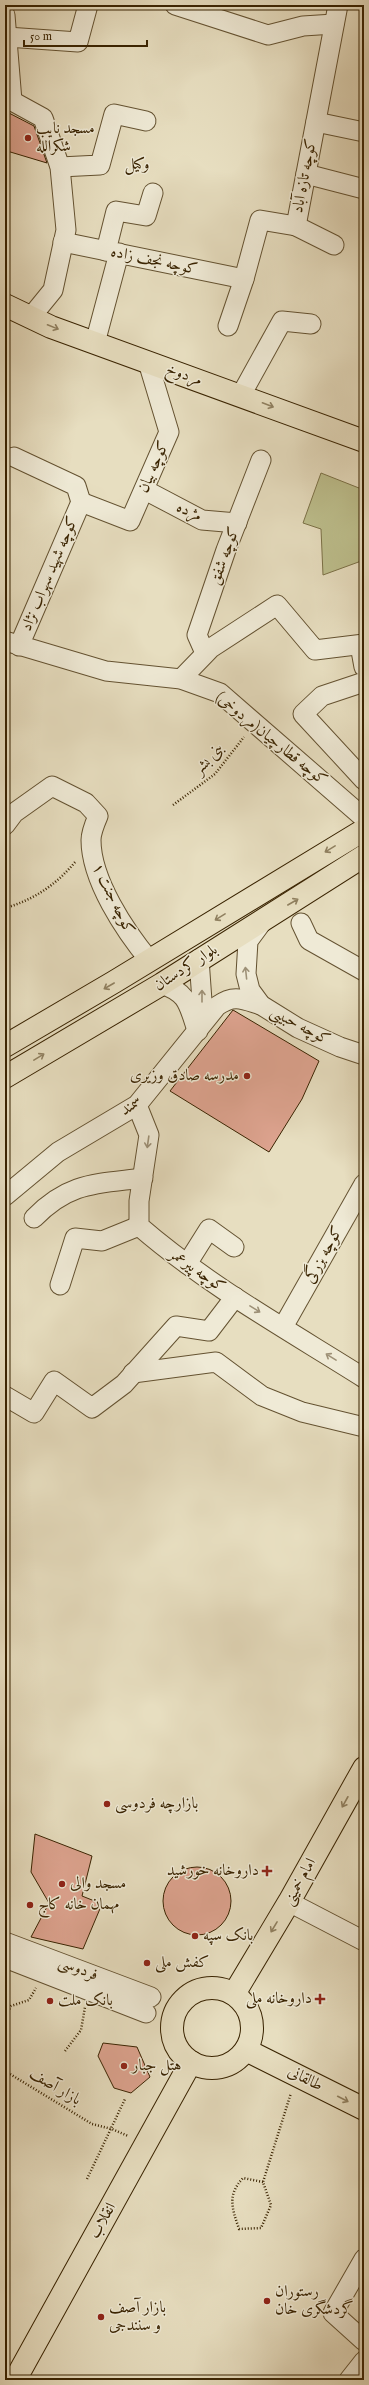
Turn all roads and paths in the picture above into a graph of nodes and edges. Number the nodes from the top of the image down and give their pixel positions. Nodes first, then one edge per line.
1 (88, 5) edge
2 (175, 5) edge
3 (338, 5) edge
4 (5, 15) edge
5 (334, 24) junction
6 (7, 36) junction
7 (9, 101) edge
8 (146, 121) dead end
9 (316, 122) junction
10 (364, 132) edge
11 (60, 167) junction
12 (306, 174) junction
13 (364, 189) edge
14 (154, 193) dead end
15 (296, 226) junction
16 (63, 242) junction
17 (334, 245) dead end
18 (112, 252) junction
19 (244, 279) junction
20 (5, 305) edge
21 (31, 317) junction
22 (311, 324) dead end
23 (228, 326) dead end
24 (95, 343) junction
25 (148, 362) junction
26 (241, 395) junction
27 (364, 440) edge
28 (14, 457) dead end
29 (261, 460) dead end
30 (145, 490) junction
31 (81, 502) junction
32 (237, 523) junction
33 (12, 644) edge
34 (362, 645) edge
35 (205, 654) junction
36 (364, 667) edge
37 (181, 679) junction
38 (364, 682) edge
39 (256, 722) junction
40 (364, 780) edge
41 (364, 785) edge
42 (344, 799) junction
43 (173, 805) dead end
44 (364, 818) edge
45 (5, 825) edge
46 (364, 830) edge
47 (91, 839) junction
48 (364, 856) edge
49 (5, 908) edge
50 (266, 917) junction
51 (301, 923) dead end
52 (199, 959) junction
53 (150, 961) junction
54 (364, 971) edge
55 (162, 984) junction
56 (261, 1005) junction
57 (198, 1032) junction
58 (5, 1046) edge
59 (364, 1055) edge
60 (5, 1077) edge
61 (137, 1105) junction
62 (143, 1178) junction
63 (364, 1184) edge
64 (5, 1196) edge
65 (34, 1218) dead end
66 (139, 1226) junction
67 (234, 1247) dead end
68 (187, 1264) junction
69 (60, 1285) dead end
70 (236, 1297) junction
71 (283, 1327) junction
72 (133, 1373) junction
73 (364, 1378) edge
74 (5, 1396) edge
75 (364, 1427) edge
76 (364, 1768) edge
77 (289, 1902) junction
78 (364, 1941) edge
79 (5, 1942) edge
80 (5, 1958) edge
81 (44, 1973) junction
82 (90, 1991) junction
83 (234, 1994) junction
84 (5, 2017) edge
85 (246, 2050) junction
86 (65, 2051) dead end
87 (197, 2065) junction
88 (5, 2070) edge
89 (291, 2092) dead end
90 (125, 2099) dead end
91 (364, 2109) edge
92 (112, 2129) junction
93 (130, 2137) dead end
94 (87, 2179) dead end
95 (263, 2182) junction
96 (364, 2259) edge
97 (364, 2341) edge
98 (364, 2361) edge
99 (15, 2380) edge
100 (30, 2380) edge
101 (349, 2380) edge

1 - 6 street
2 - 5 street
3 - 5 street, کوچه تازه آباد
4 - 6 street
5 - 9 street, کوچه تازه آباد
6 - 7 street
7 - 11 street
8 - 11 street
9 - 10 street
9 - 12 street, کوچه تازه آباد
11 - 16 street
12 - 13 street
12 - 15 street, کوچه تازه آباد
14 - 18 street
15 - 17 street
15 - 19 street, کوچه تازه آباد
16 - 18 street, کوچه نجف زاده
16 - 21 street
18 - 19 street, کوچه نجف زاده
18 - 24 street
19 - 23 street, کوچه تازه آباد
20 - 21 main road, مردوخ
21 -> 24 main road, مردوخ
22 - 26 street
24 - 25 main road, مردوخ
25 - 26 main road, مردوخ
25 - 30 street, کوچه بیان
26 -> 27 main road, مردوخ
28 - 31 street
29 - 32 street, کوچه شفق
30 - 31 street, کوچه بیان
30 - 32 street, مژده
31 - 33 street, کوچه شهید سهراب نژاد
32 - 35 street, کوچه شفق
33 - 37 street, کوچه قطارچیان(مردوخی)
34 - 35 street
34 - 36 street
35 - 37 street
37 - 39 street, کوچه قطارچیان(مردوخی)
38 - 40 street
39 - 42 street, کوچه قطارچیان(مردوخی)
39 - 43 path, بنی بشر
41 - 42 street
42 - 44 street, کوچه قطارچیان(مردوخی)
45 - 47 street, کوچه جنت ۱
46 -> 53 main road, بلوار کردستان
47 - 49 path
47 - 53 street, کوچه جنت ۱
50 -> 48 main road, بلوار کردستان
50 - 52 main road, بلوار کردستان
56 -> 50 street, کوچه حبیبی
51 - 54 street
52 - 55 main road, بلوار کردستان
57 -> 52 street
53 -> 58 main road, بلوار کردستان
55 - 57 street
60 -> 55 main road, بلوار کردستان
56 - 57 street, سمند
56 - 59 street, کوچه حبیبی
57 - 61 street, سمند
61 -> 62 street
61 - 64 street, سمند
62 - 65 street
62 - 66 street
63 - 71 street, کوچه بزرگی
66 - 68 street, کوچه پیرعمر
66 - 69 street
67 - 68 street
68 - 70 street, کوچه پیرعمر
70 -> 71 street, کوچه پیرعمر
70 - 72 street
73 -> 71 street, کوچه پیرعمر
72 - 74 street
72 - 75 street
76 -> 77 main road, امام خمینی
77 - 78 street
77 -> 83 main road, امام خمینی
79 - 82 street, فردوسی
80 - 81 street, فردوسی
81 - 82 street, فردوسی
81 - 84 path
82 - 86 path
83 - 85 main road
83 - 87 main road
85 - 87 main road
85 -> 91 main road, طالقانی
87 - 99 main road, انقلاب
87 - 100 main road, انقلاب
88 - 92 path, بازار آصف
89 - 95 path
90 - 92 path
92 - 93 path, بازار آصف
92 - 94 path
95 - 95 path
96 - 97 street
98 - 101 street

